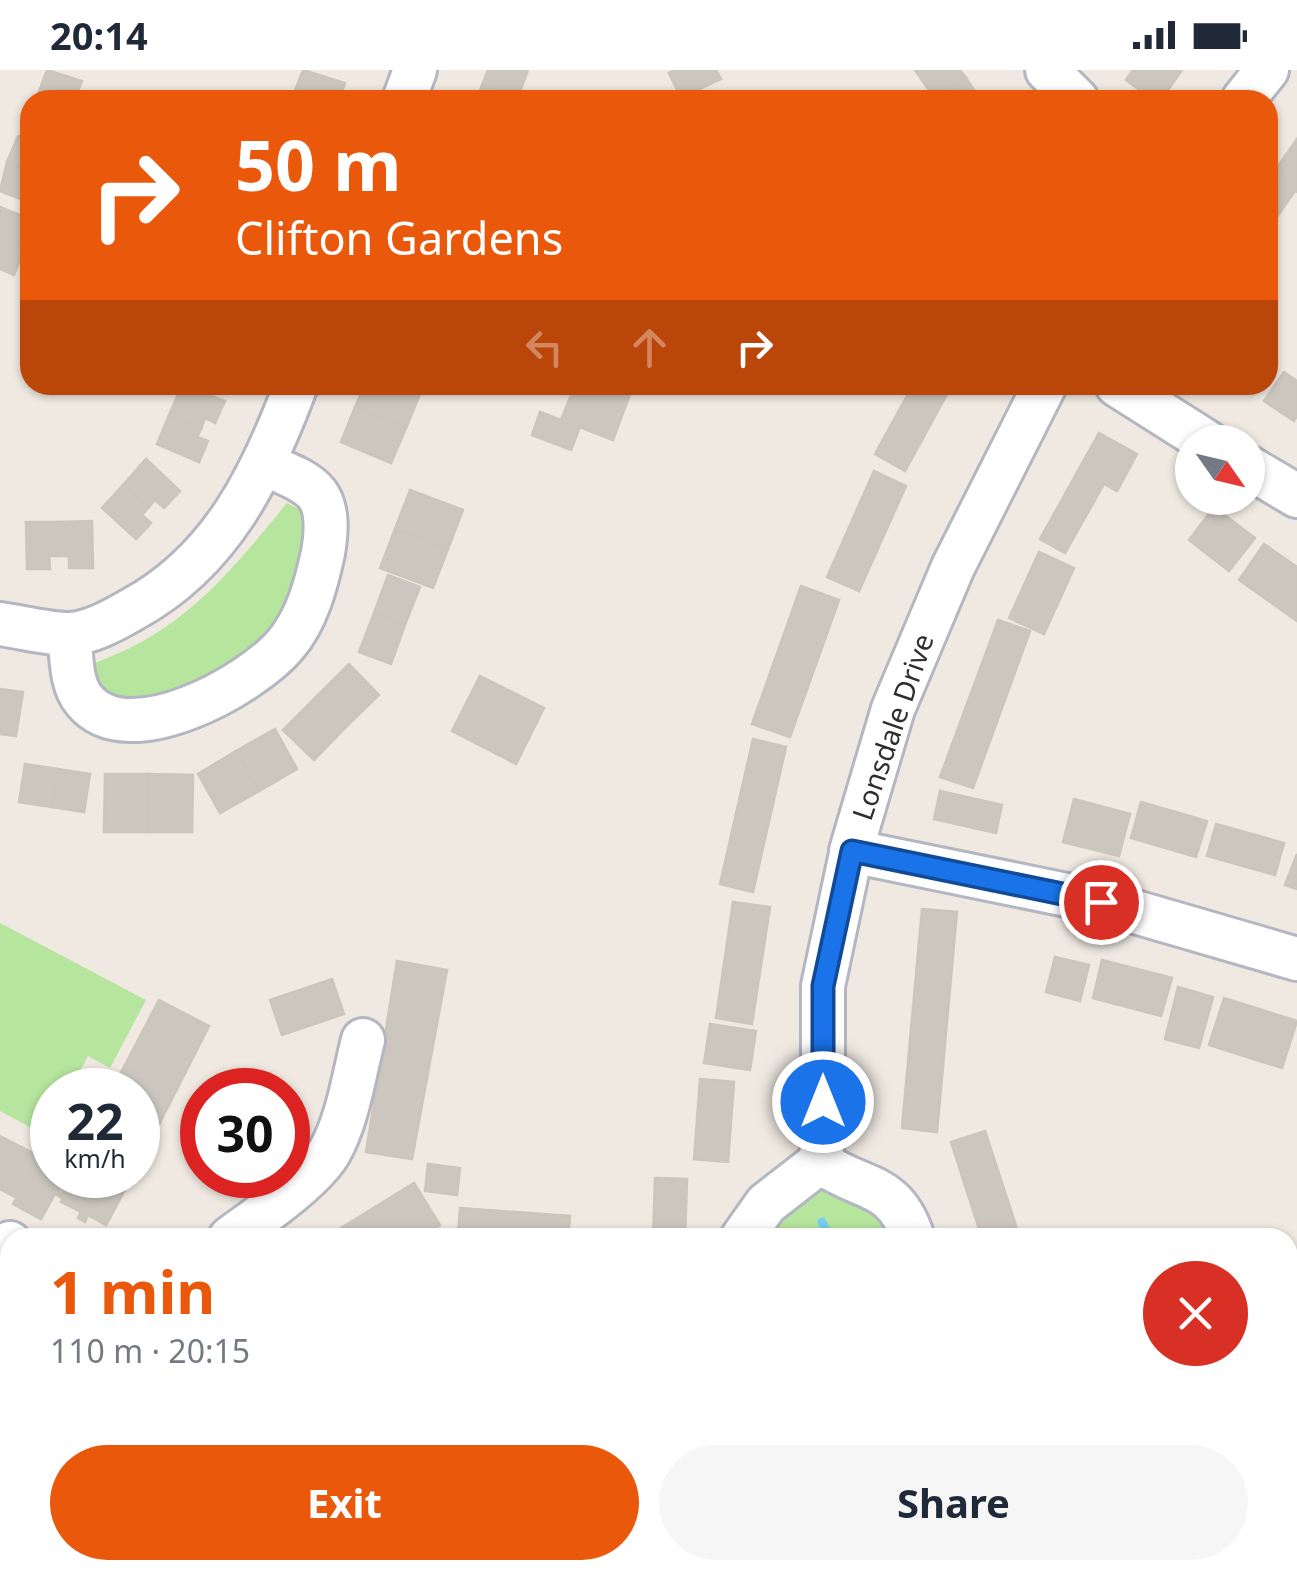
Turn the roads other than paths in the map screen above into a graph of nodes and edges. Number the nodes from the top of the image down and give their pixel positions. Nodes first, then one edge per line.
1 (1047, 70) edge
2 (1267, 70) edge
3 (1068, 90) edge
4 (1252, 90) edge
5 (292, 395) edge
6 (1040, 395) edge
7 (1134, 395) edge
8 (1180, 425) edge
9 (264, 464) junction
10 (1265, 477) edge
11 (1297, 496) edge
12 (0, 624) edge
13 (69, 634) junction
14 (852, 851) junction
15 (1297, 959) edge
16 (363, 1040) dead end
17 (820, 1162) junction
18 (244, 1228) edge
19 (749, 1228) edge
20 (910, 1228) edge

1 - 3 street
2 - 4 street
5 - 9 street
6 - 14 street, Lonsdale Drive
7 - 8 street
9 - 13 street
9 - 13 street
10 - 11 street
12 - 13 street
14 - 15 street
14 - 17 street, Lonsdale Drive
16 - 18 street
17 - 19 street
17 - 20 street

